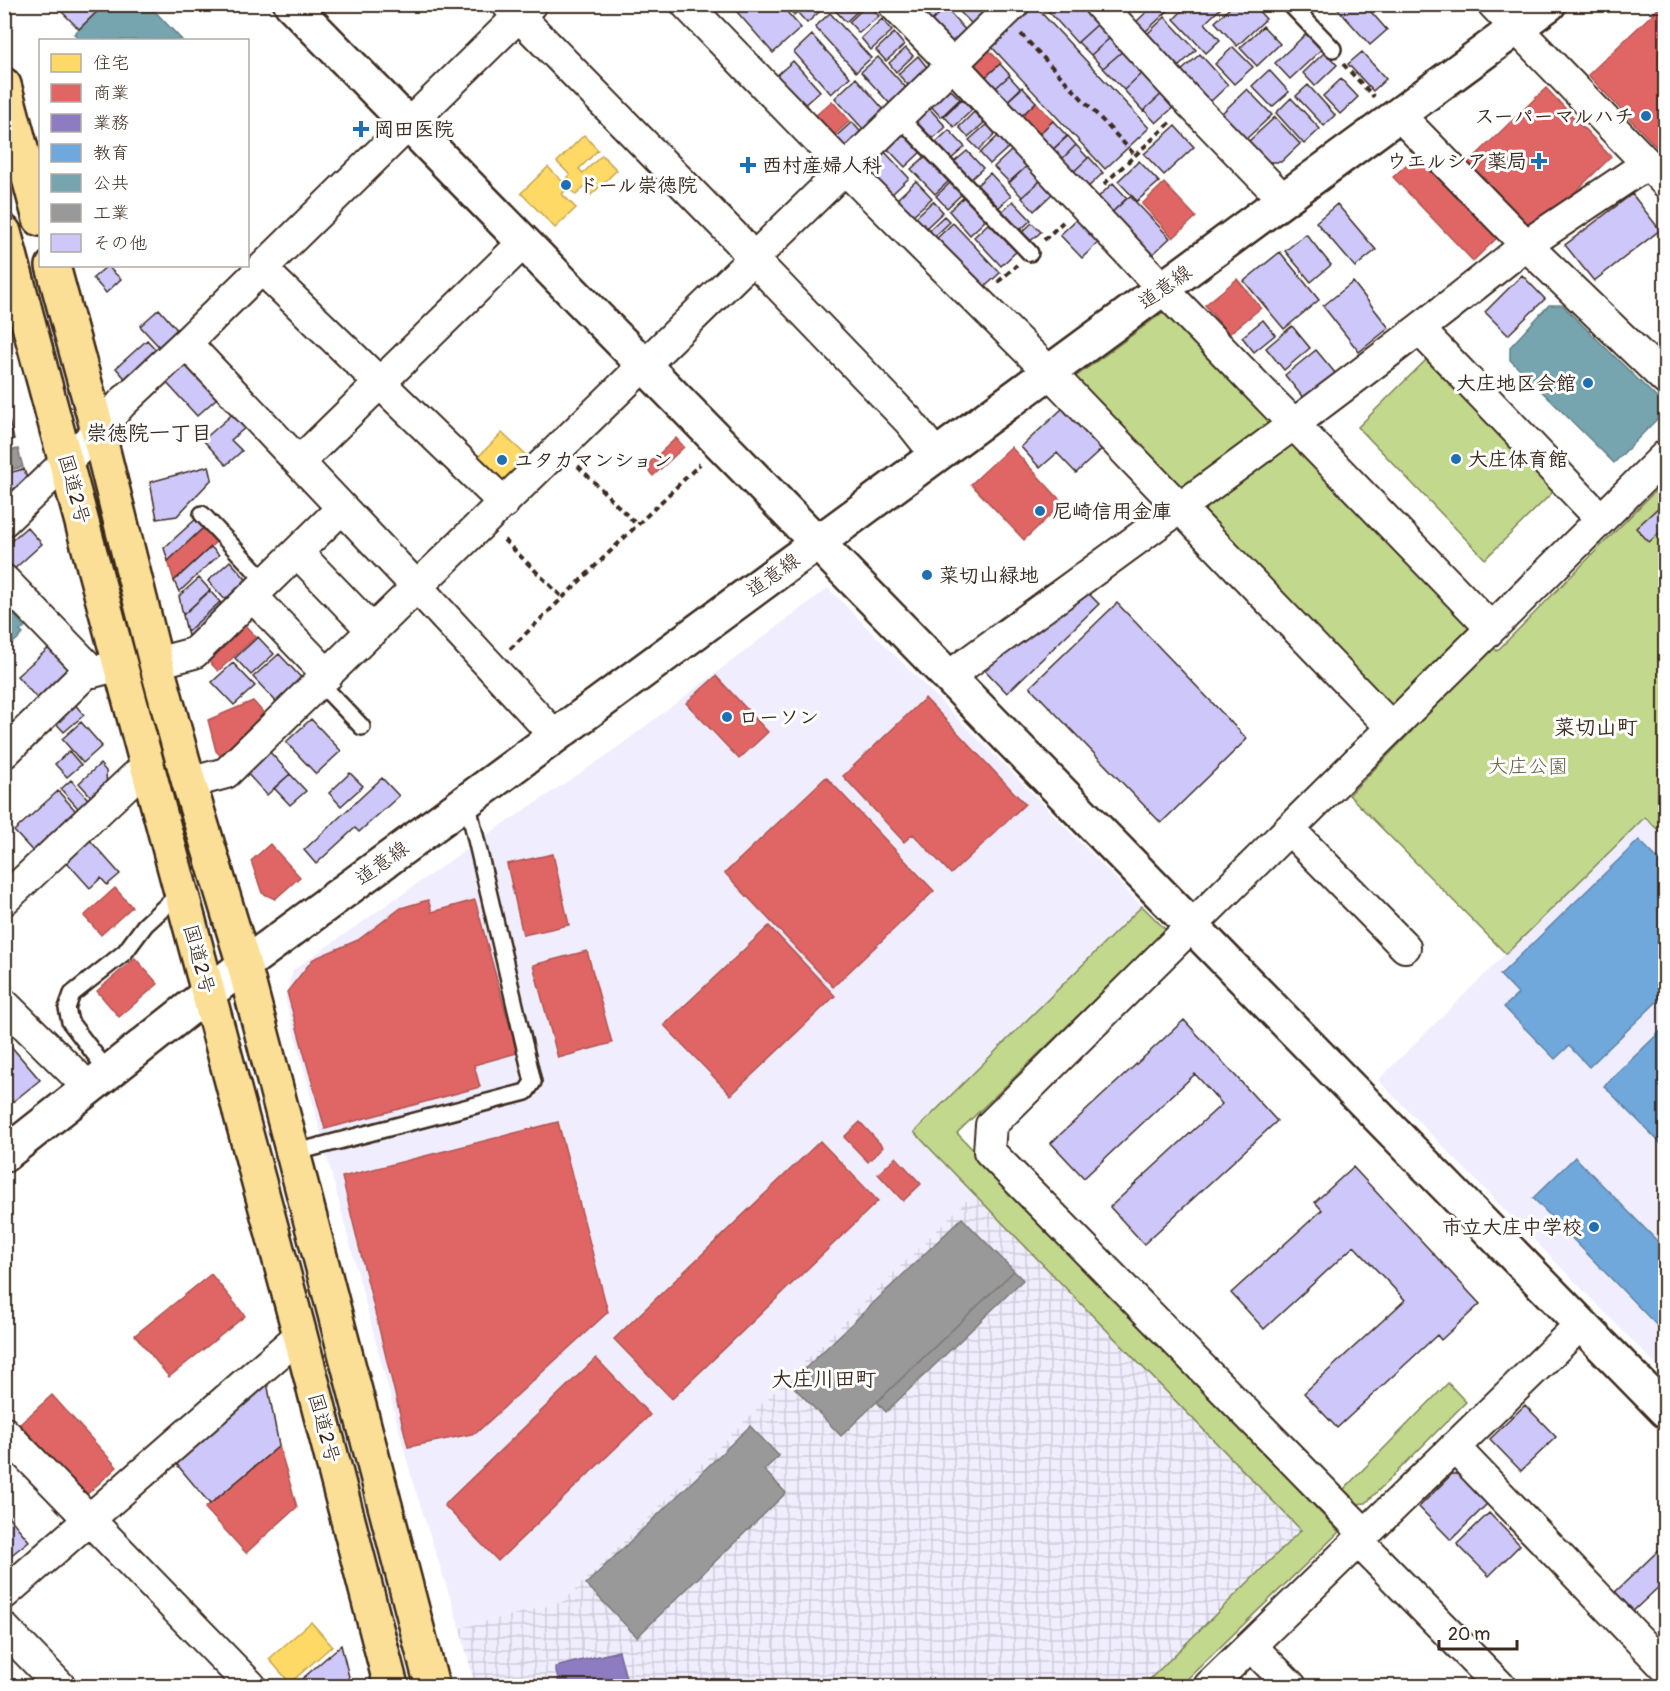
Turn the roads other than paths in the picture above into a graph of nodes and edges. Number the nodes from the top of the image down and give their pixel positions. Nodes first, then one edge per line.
1 (291, 4) edge
2 (686, 4) edge
3 (893, 4) edge
4 (1099, 4) edge
5 (1290, 4) edge
6 (1493, 4) edge
7 (1549, 4) edge
8 (519, 8) edge
9 (1009, 10) edge
10 (1517, 29) junction
11 (1333, 49) road end
12 (953, 65) junction
13 (4, 85) edge
14 (1386, 106) junction
15 (899, 117) junction
16 (409, 126) junction
17 (846, 168) junction
18 (1656, 173) edge
19 (1284, 200) junction
20 (39, 215) edge
21 (4, 232) edge
22 (524, 242) junction
23 (1526, 245) junction
24 (1030, 253) dead end
25 (754, 260) junction
26 (53, 267) edge
27 (262, 269) junction
28 (1162, 288) junction
29 (1420, 330) junction
30 (186, 343) junction
31 (645, 365) junction
32 (1048, 372) junction
33 (1665, 380) edge
34 (379, 383) junction
35 (1295, 424) junction
36 (98, 431) junction
37 (936, 455) junction
38 (1665, 455) edge
39 (67, 460) junction
40 (299, 462) junction
41 (342, 508) junction
42 (1179, 508) junction
43 (495, 513) junction
44 (202, 514) dead end
45 (1601, 519) junction
46 (4, 521) edge
47 (817, 543) junction
48 (297, 552) junction
49 (4, 580) edge
50 (418, 588) junction
51 (259, 589) junction
52 (1491, 628) junction
53 (373, 631) junction
54 (156, 663) junction
55 (106, 668) junction
56 (948, 678) junction
57 (324, 679) junction
58 (362, 727) dead end
59 (1391, 727) junction
60 (555, 736) junction
61 (4, 753) edge
62 (146, 766) junction
63 (189, 783) junction
64 (467, 801) junction
65 (1289, 829) junction
66 (181, 892) junction
67 (4, 900) edge
68 (1191, 926) junction
69 (1405, 946) dead end
70 (244, 965) junction
71 (209, 994) junction
72 (4, 1004) edge
73 (99, 1080) junction
74 (293, 1153) junction
75 (4, 1155) edge
76 (1580, 1325) junction
77 (300, 1335) junction
78 (1665, 1411) edge
79 (4, 1432) edge
80 (1454, 1448) junction
81 (90, 1520) junction
82 (1361, 1538) junction
83 (4, 1594) edge
84 (4, 1628) edge
85 (1251, 1646) junction
86 (1665, 1668) edge
87 (60, 1686) edge
88 (251, 1686) edge
89 (391, 1686) edge
90 (432, 1686) edge
91 (1209, 1686) edge
92 (1291, 1686) edge
93 (1500, 1686) edge

1 - 16 street
2 - 17 street
3 - 12 street
4 - 19 street
5 - 11 lane
6 - 10 street
7 - 10 street, 道意線
8 - 16 street
8 - 25 street
9 - 12 street
10 - 14 street, 道意線
10 - 18 street
12 - 15 street
12 - 28 street
13 - 20 highway
14 - 19 street, 道意線
14 - 23 street
15 - 17 street
15 - 24 lane
16 - 22 street
16 - 27 street
17 - 25 street
17 - 32 street
18 - 23 street
19 - 28 street, 道意線
21 - 39 highway, 国道2号
22 - 31 street
22 - 34 street
23 - 29 street
23 - 33 street
25 - 31 street
25 - 37 street
26 - 36 highway, 国道2号
27 - 30 street
27 - 34 street
28 - 32 street, 道意線
28 - 35 street
29 - 35 street
29 - 45 street
30 - 36 street
30 - 40 street
31 - 43 street
31 - 47 street
32 - 37 street, 道意線
32 - 42 street
34 - 40 street
34 - 43 street
35 - 42 street
35 - 52 street
36 - 39 street
36 - 54 highway, 国道2号
37 - 47 street, 道意線
38 - 45 street
39 - 46 street
39 - 55 highway, 国道2号
40 - 41 street
41 - 48 street
41 - 50 street
42 - 56 street
42 - 59 street
43 - 50 street
44 - 51 lane
45 - 52 street
47 - 56 street
47 - 60 street, 道意線
48 - 51 street
48 - 53 street
49 - 55 street
50 - 53 street
50 - 60 street
51 - 54 street
51 - 57 street
52 - 59 street
53 - 57 street
54 - 63 highway, 国道2号
55 - 61 street
55 - 62 highway, 国道2号
56 - 68 street
57 - 58 lane
57 - 63 street
59 - 65 street
60 - 64 street, 道意線
62 - 66 highway, 国道2号
62 - 67 street
63 - 70 highway, 国道2号
64 - 70 street, 道意線
64 - 74 lane
65 - 68 street
65 - 69 street
66 - 71 highway, 国道2号
66 - 73 lane
68 - 76 street
68 - 82 street
70 - 71 street, 道意線
70 - 74 highway, 国道2号
71 - 73 street, 道意線
71 - 77 highway, 国道2号
72 - 73 street
73 - 75 street, 道意線
74 - 90 highway, 国道2号
76 - 78 street
76 - 80 street
77 - 81 street
77 - 89 highway, 国道2号
79 - 81 street
80 - 82 street
80 - 86 street
81 - 83 street
81 - 88 street
82 - 85 street
82 - 93 street
84 - 87 street
85 - 91 street
85 - 92 street

